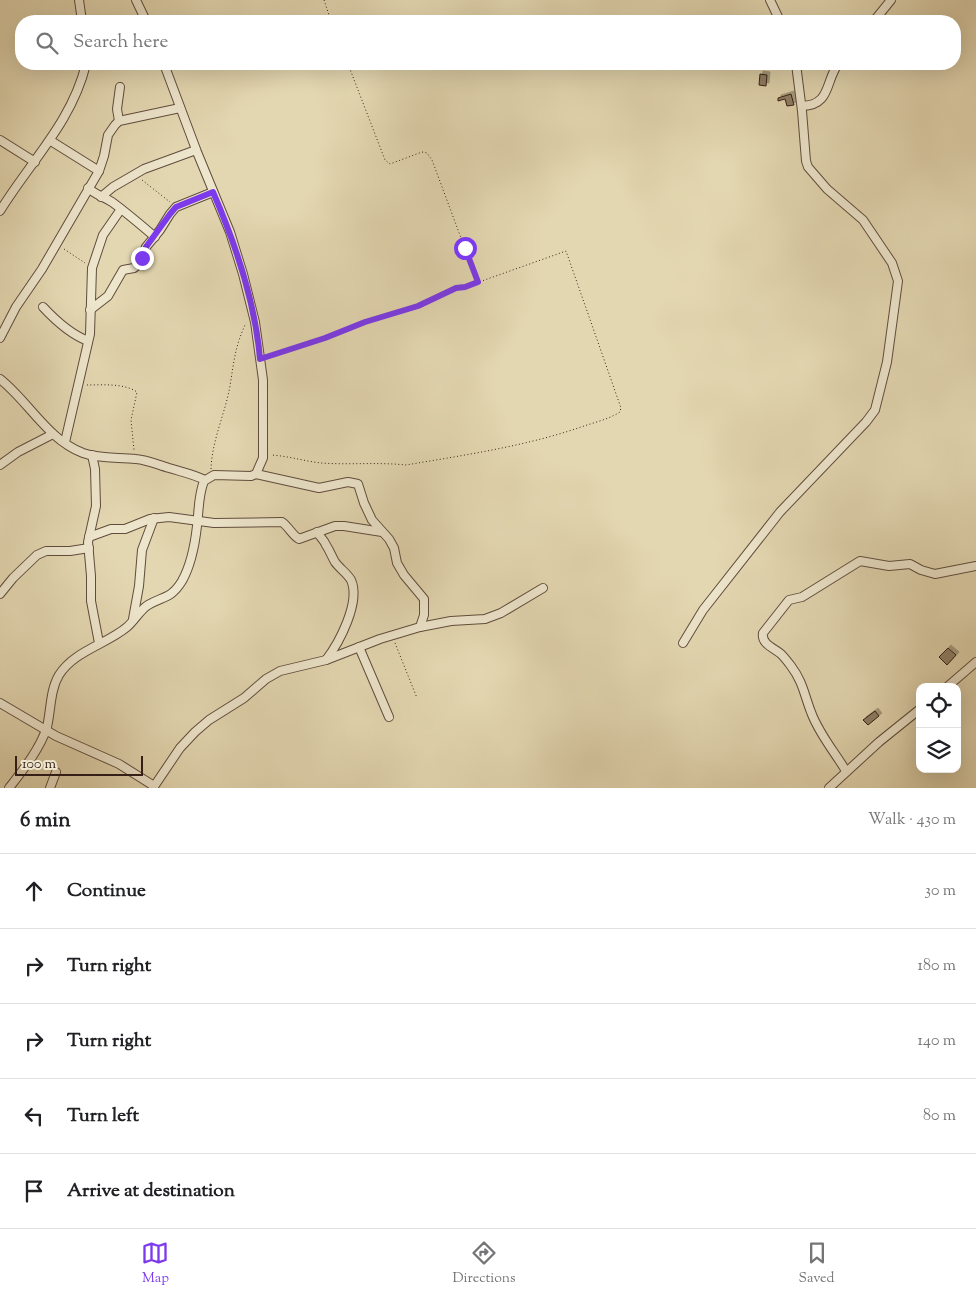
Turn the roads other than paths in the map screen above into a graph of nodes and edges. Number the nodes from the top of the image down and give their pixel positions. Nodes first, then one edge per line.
1 (79, 0) edge
2 (136, 0) edge
3 (770, 0) edge
4 (891, 0) edge
5 (81, 15) edge
6 (143, 15) edge
7 (777, 15) edge
8 (879, 15) edge
9 (85, 70) edge
10 (166, 70) edge
11 (797, 70) edge
12 (835, 70) edge
13 (120, 87) dead end
14 (802, 106) junction
15 (180, 108) junction
16 (119, 121) junction
17 (0, 140) edge
18 (51, 141) junction
19 (196, 150) junction
20 (35, 162) junction
21 (98, 171) junction
22 (88, 188) junction
23 (213, 192) junction
24 (101, 197) junction
25 (121, 209) junction
26 (0, 212) edge
27 (155, 237) junction
28 (43, 307) dead end
29 (90, 310) junction
30 (0, 338) edge
31 (88, 341) junction
32 (0, 381) edge
33 (53, 434) junction
34 (65, 442) junction
35 (92, 455) junction
36 (0, 465) edge
37 (256, 474) junction
38 (208, 478) junction
39 (154, 518) junction
40 (197, 521) junction
41 (317, 532) junction
42 (382, 532) junction
43 (89, 537) junction
44 (88, 548) junction
45 (976, 566) edge
46 (543, 588) dead end
47 (0, 594) edge
48 (133, 620) junction
49 (420, 627) junction
50 (99, 643) junction
51 (683, 643) dead end
52 (359, 647) junction
53 (326, 660) junction
54 (976, 662) edge
55 (952, 683) edge
56 (0, 703) edge
57 (916, 712) edge
58 (389, 717) dead end
59 (46, 730) junction
60 (846, 771) junction
61 (56, 772) dead end
62 (153, 787) edge
63 (9, 788) edge
64 (50, 788) edge
65 (829, 788) edge

1 - 5 street
2 - 6 street
3 - 7 street
4 - 8 street
9 - 18 street
10 - 15 street
11 - 14 street
12 - 14 street
13 - 16 street
14 - 51 street
15 - 16 street
15 - 19 street
16 - 21 street
17 - 20 street
18 - 20 street
18 - 21 street
19 - 23 street
19 - 24 street
20 - 26 street
21 - 22 street
22 - 24 street
22 - 30 street
23 - 27 street
23 - 37 street
24 - 25 street
25 - 27 street
25 - 29 street
27 - 29 street
28 - 31 street
29 - 31 street
31 - 34 street
32 - 33 street
33 - 34 street
33 - 36 street
34 - 35 street
35 - 38 street
35 - 43 street
37 - 38 street
37 - 42 street
38 - 40 street
39 - 40 street
39 - 43 street
39 - 48 street
40 - 41 street
40 - 48 street
41 - 42 street
41 - 53 street
42 - 49 street
43 - 44 street
44 - 47 street
44 - 50 street
45 - 60 street
46 - 49 street
48 - 50 street
49 - 52 street
50 - 59 street
52 - 53 street
52 - 58 street
53 - 62 street
54 - 55 street
56 - 59 street
57 - 60 street
59 - 62 street
59 - 63 street
60 - 65 street
61 - 64 street

